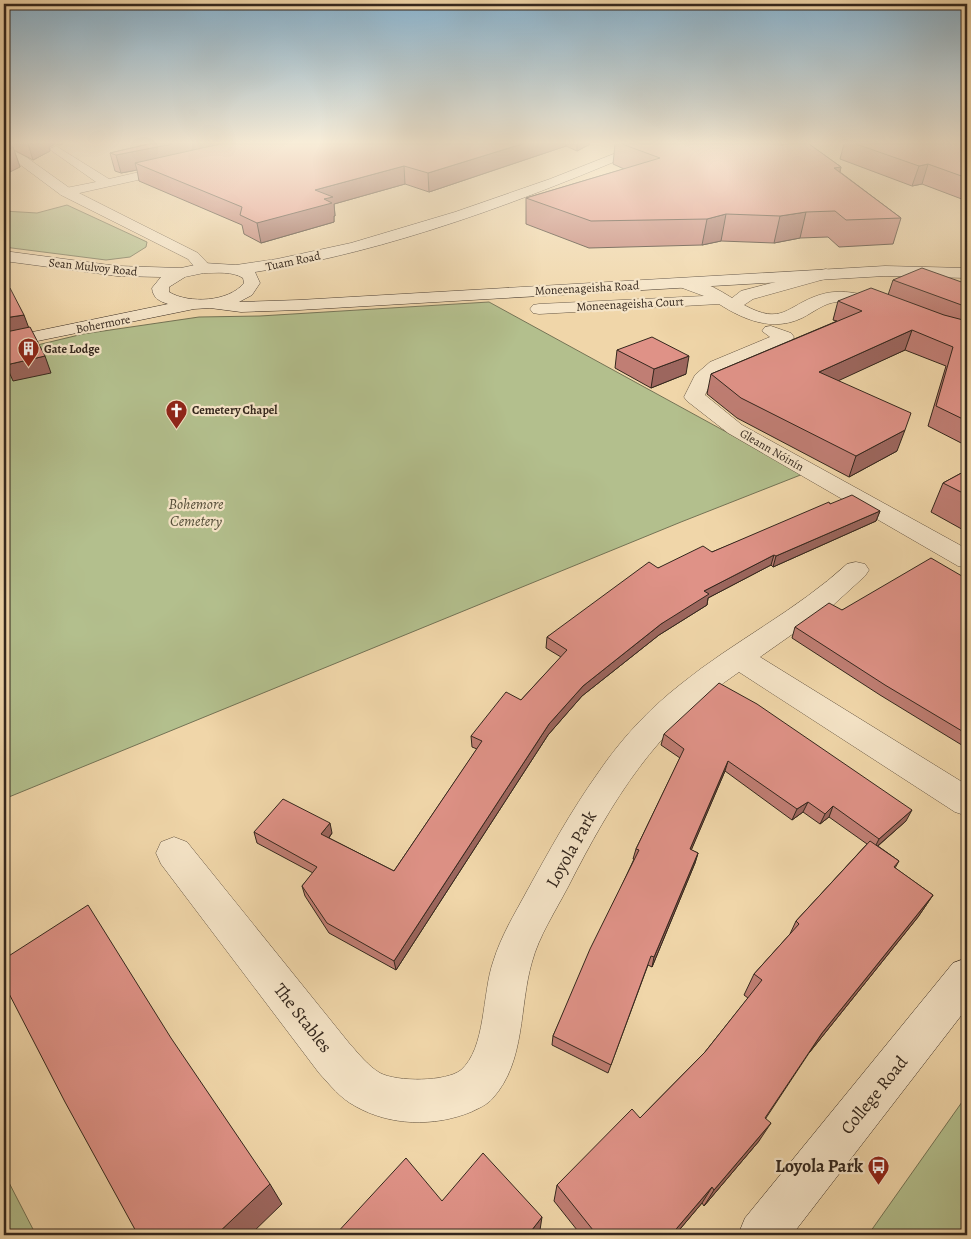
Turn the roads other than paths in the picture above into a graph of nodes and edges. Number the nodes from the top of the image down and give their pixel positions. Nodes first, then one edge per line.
1 (85, 202) edge
2 (498, 202) edge
3 (349, 248) junction
4 (4, 256) edge
5 (4, 266) edge
6 (967, 266) edge
7 (204, 268) junction
8 (236, 270) junction
9 (182, 273) junction
10 (967, 273) edge
11 (826, 274) junction
12 (683, 283) junction
13 (251, 285) junction
14 (160, 293) junction
15 (728, 303) junction
16 (200, 304) junction
17 (539, 309) dead end
18 (903, 313) edge
19 (771, 331) dead end
20 (8, 342) edge
21 (967, 560) edge
22 (856, 570) dead end
23 (739, 658) junction
24 (967, 802) edge
25 (174, 853) dead end
26 (961, 996) edge
27 (476, 1085) joint
28 (762, 1235) edge

1 - 7 main road
2 - 3 main road, Tuam Road
3 - 8 main road, Tuam Road
3 - 13 main road, Tuam Road
4 - 9 main road, Sean Mulvoy Road
5 - 14 main road, Sean Mulvoy Road
6 - 13 main road, Moneenageisha Road
7 - 8 main road, Tuam Road
7 - 9 main road, Tuam Road
8 - 13 main road, Moneenageisha Road
9 - 14 main road, Bohermore
10 - 11 main road, Moneenageisha Road
11 - 12 main road, Moneenageisha Road
11 - 15 main road
12 - 15 main road, Moneenageisha Court
12 - 16 main road, Moneenageisha Road
13 - 16 main road, Tuam Road
14 - 16 main road, Sean Mulvoy Road
14 - 20 main road, Bohermore
15 - 17 main road, Moneenageisha Court
15 - 18 main road, Moneenageisha Court
16 - 20 main road, Bohermore
19 - 21 main road, Gleann Nóinín
22 - 23 main road, Loyola Park
23 - 24 main road
23 - 27 main road, Loyola Park
25 - 27 main road, The Stables
26 - 28 main road, College Road

